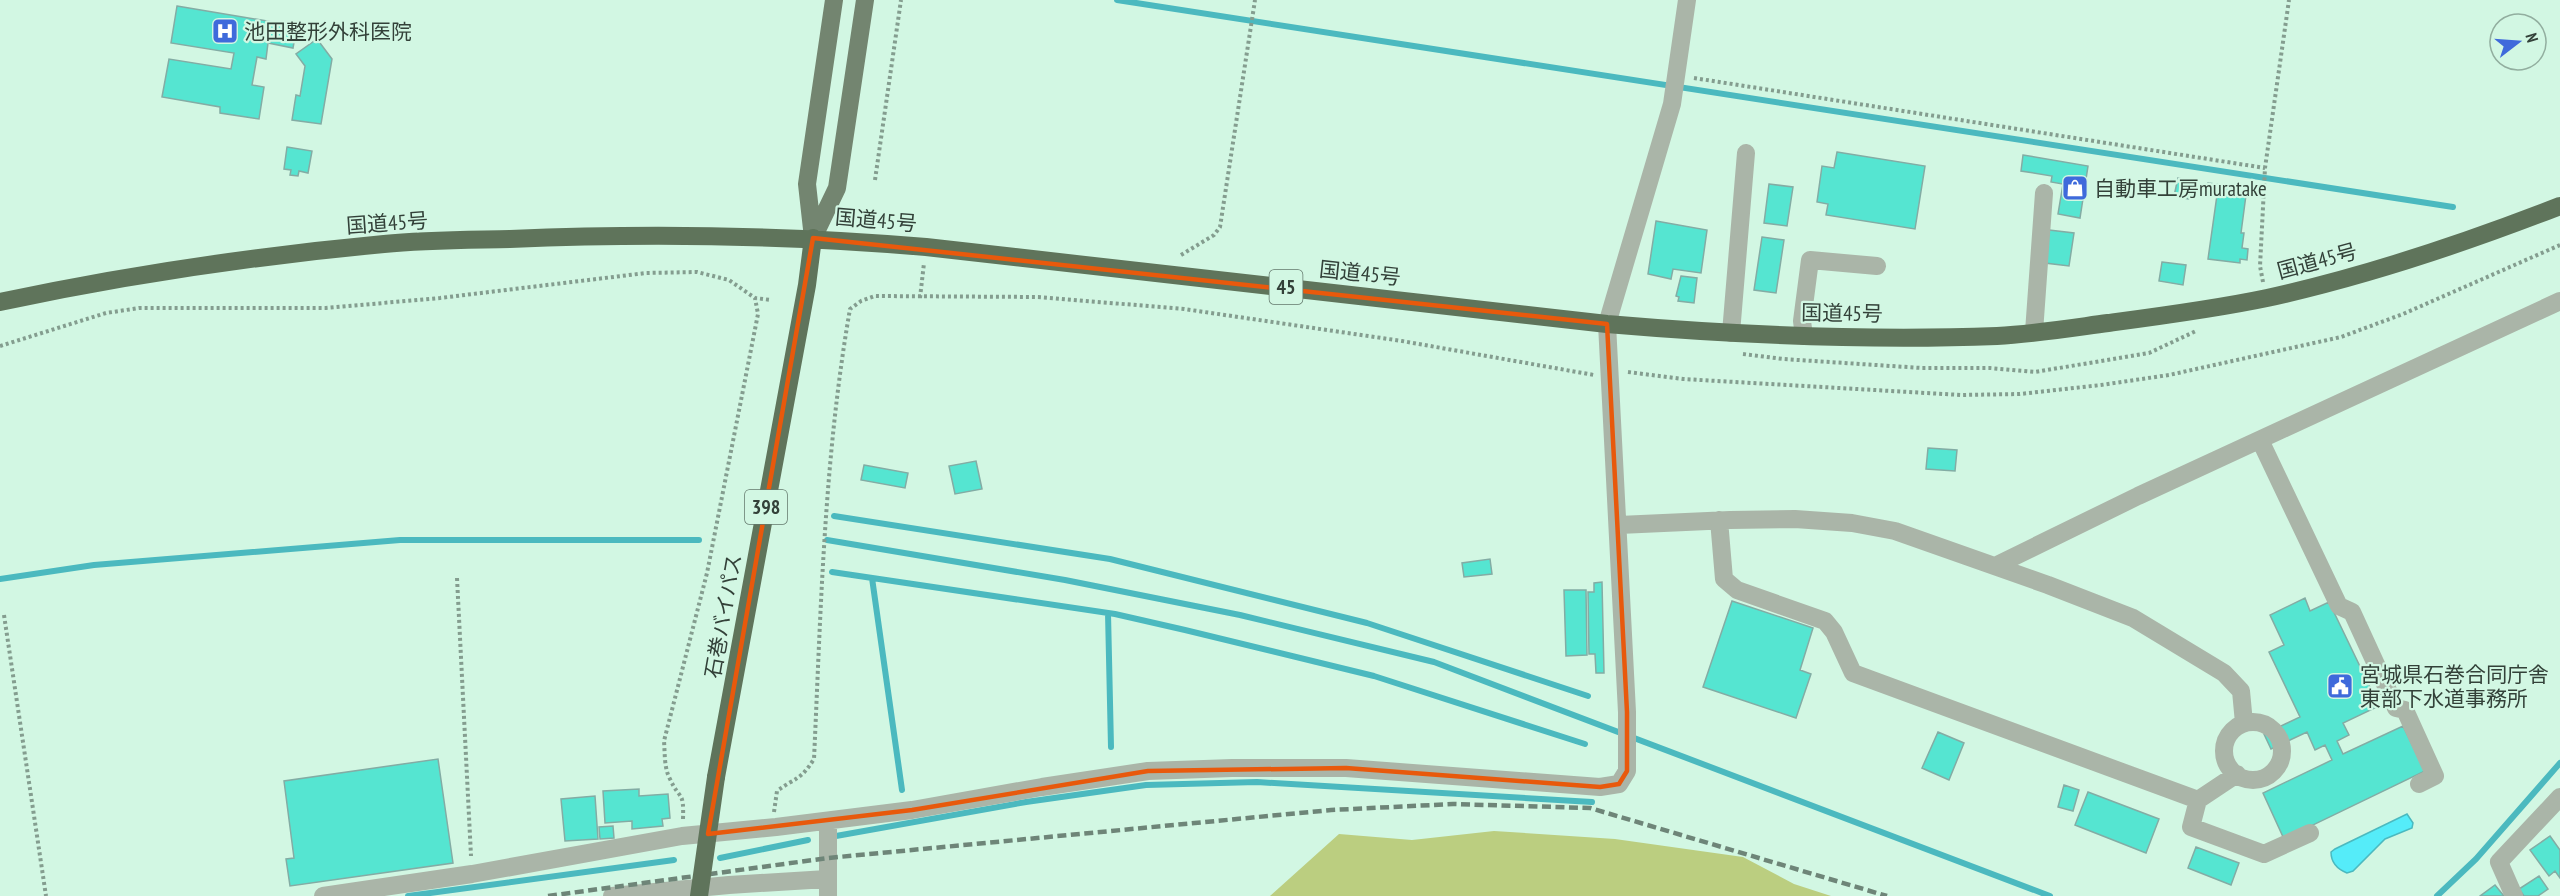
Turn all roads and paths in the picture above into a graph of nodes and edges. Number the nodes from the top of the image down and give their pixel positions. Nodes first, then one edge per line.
1 (834, 0) edge
2 (865, 0) edge
3 (901, 0) edge
4 (1255, 0) edge
5 (1687, 0) edge
6 (2289, 0) edge
7 (1674, 82) junction
8 (1746, 153) dead end
9 (2265, 168) junction
10 (875, 180) dead end
11 (2044, 193) dead end
12 (2560, 206) edge
13 (813, 238) junction
14 (2560, 245) edge
15 (926, 247) junction
16 (1181, 255) dead end
17 (1877, 266) dead end
18 (755, 298) junction
19 (920, 298) junction
20 (2266, 298) junction
21 (771, 300) dead end
22 (2560, 301) edge
23 (0, 302) edge
24 (1607, 324) junction
25 (2034, 332) junction
26 (1731, 333) junction
27 (1804, 336) junction
28 (0, 346) edge
29 (1609, 374) junction
30 (2260, 440) junction
31 (1719, 520) junction
32 (1619, 525) junction
33 (1995, 566) junction
34 (457, 578) dead end
35 (4, 615) dead end
36 (2244, 723) junction
37 (2237, 774) junction
38 (2419, 784) dead end
39 (2560, 797) edge
40 (2198, 800) junction
41 (828, 821) junction
42 (776, 827) junction
43 (2310, 833) dead end
44 (682, 836) junction
45 (472, 874) junction
46 (827, 887) edge
47 (728, 890) edge
48 (664, 894) edge
49 (46, 896) edge
50 (322, 896) edge
51 (612, 896) edge
52 (699, 896) edge
53 (2514, 896) edge

1 - 13 main road
2 - 13 main road
3 - 10 path
4 - 16 path
5 - 7 street
6 - 9 path
7 - 9 path
7 - 24 street
8 - 26 street
9 - 20 path
11 - 25 street
12 - 20 highway, 国道45号 / 45
13 - 15 highway, 国道45号 / 45
13 - 23 highway, 国道45号 / 45
13 - 52 highway, 石巻バイパス / 398, bridge
14 - 29 path
15 - 19 path
15 - 24 highway, 国道45号 / 45
17 - 27 street
18 - 21 path
18 - 28 path
18 - 44 path
19 - 29 path
19 - 42 path
20 - 25 highway, 国道45号 / 45
22 - 30 street
24 - 26 highway, 国道45号 / 45
24 - 29 street
25 - 27 highway, 国道45号 / 45
26 - 27 highway, 国道45号 / 45
29 - 32 street
30 - 33 street
30 - 38 street
31 - 32 street
31 - 33 street
31 - 40 street
32 - 41 street
33 - 36 street
34 - 45 path
35 - 49 path
36 - 37 street
36 - 37 street
37 - 40 street
39 - 53 street
40 - 43 street
41 - 42 street
41 - 46 street
42 - 44 street
44 - 45 street
45 - 50 street
46 - 47 street
47 - 48 street
48 - 51 street

